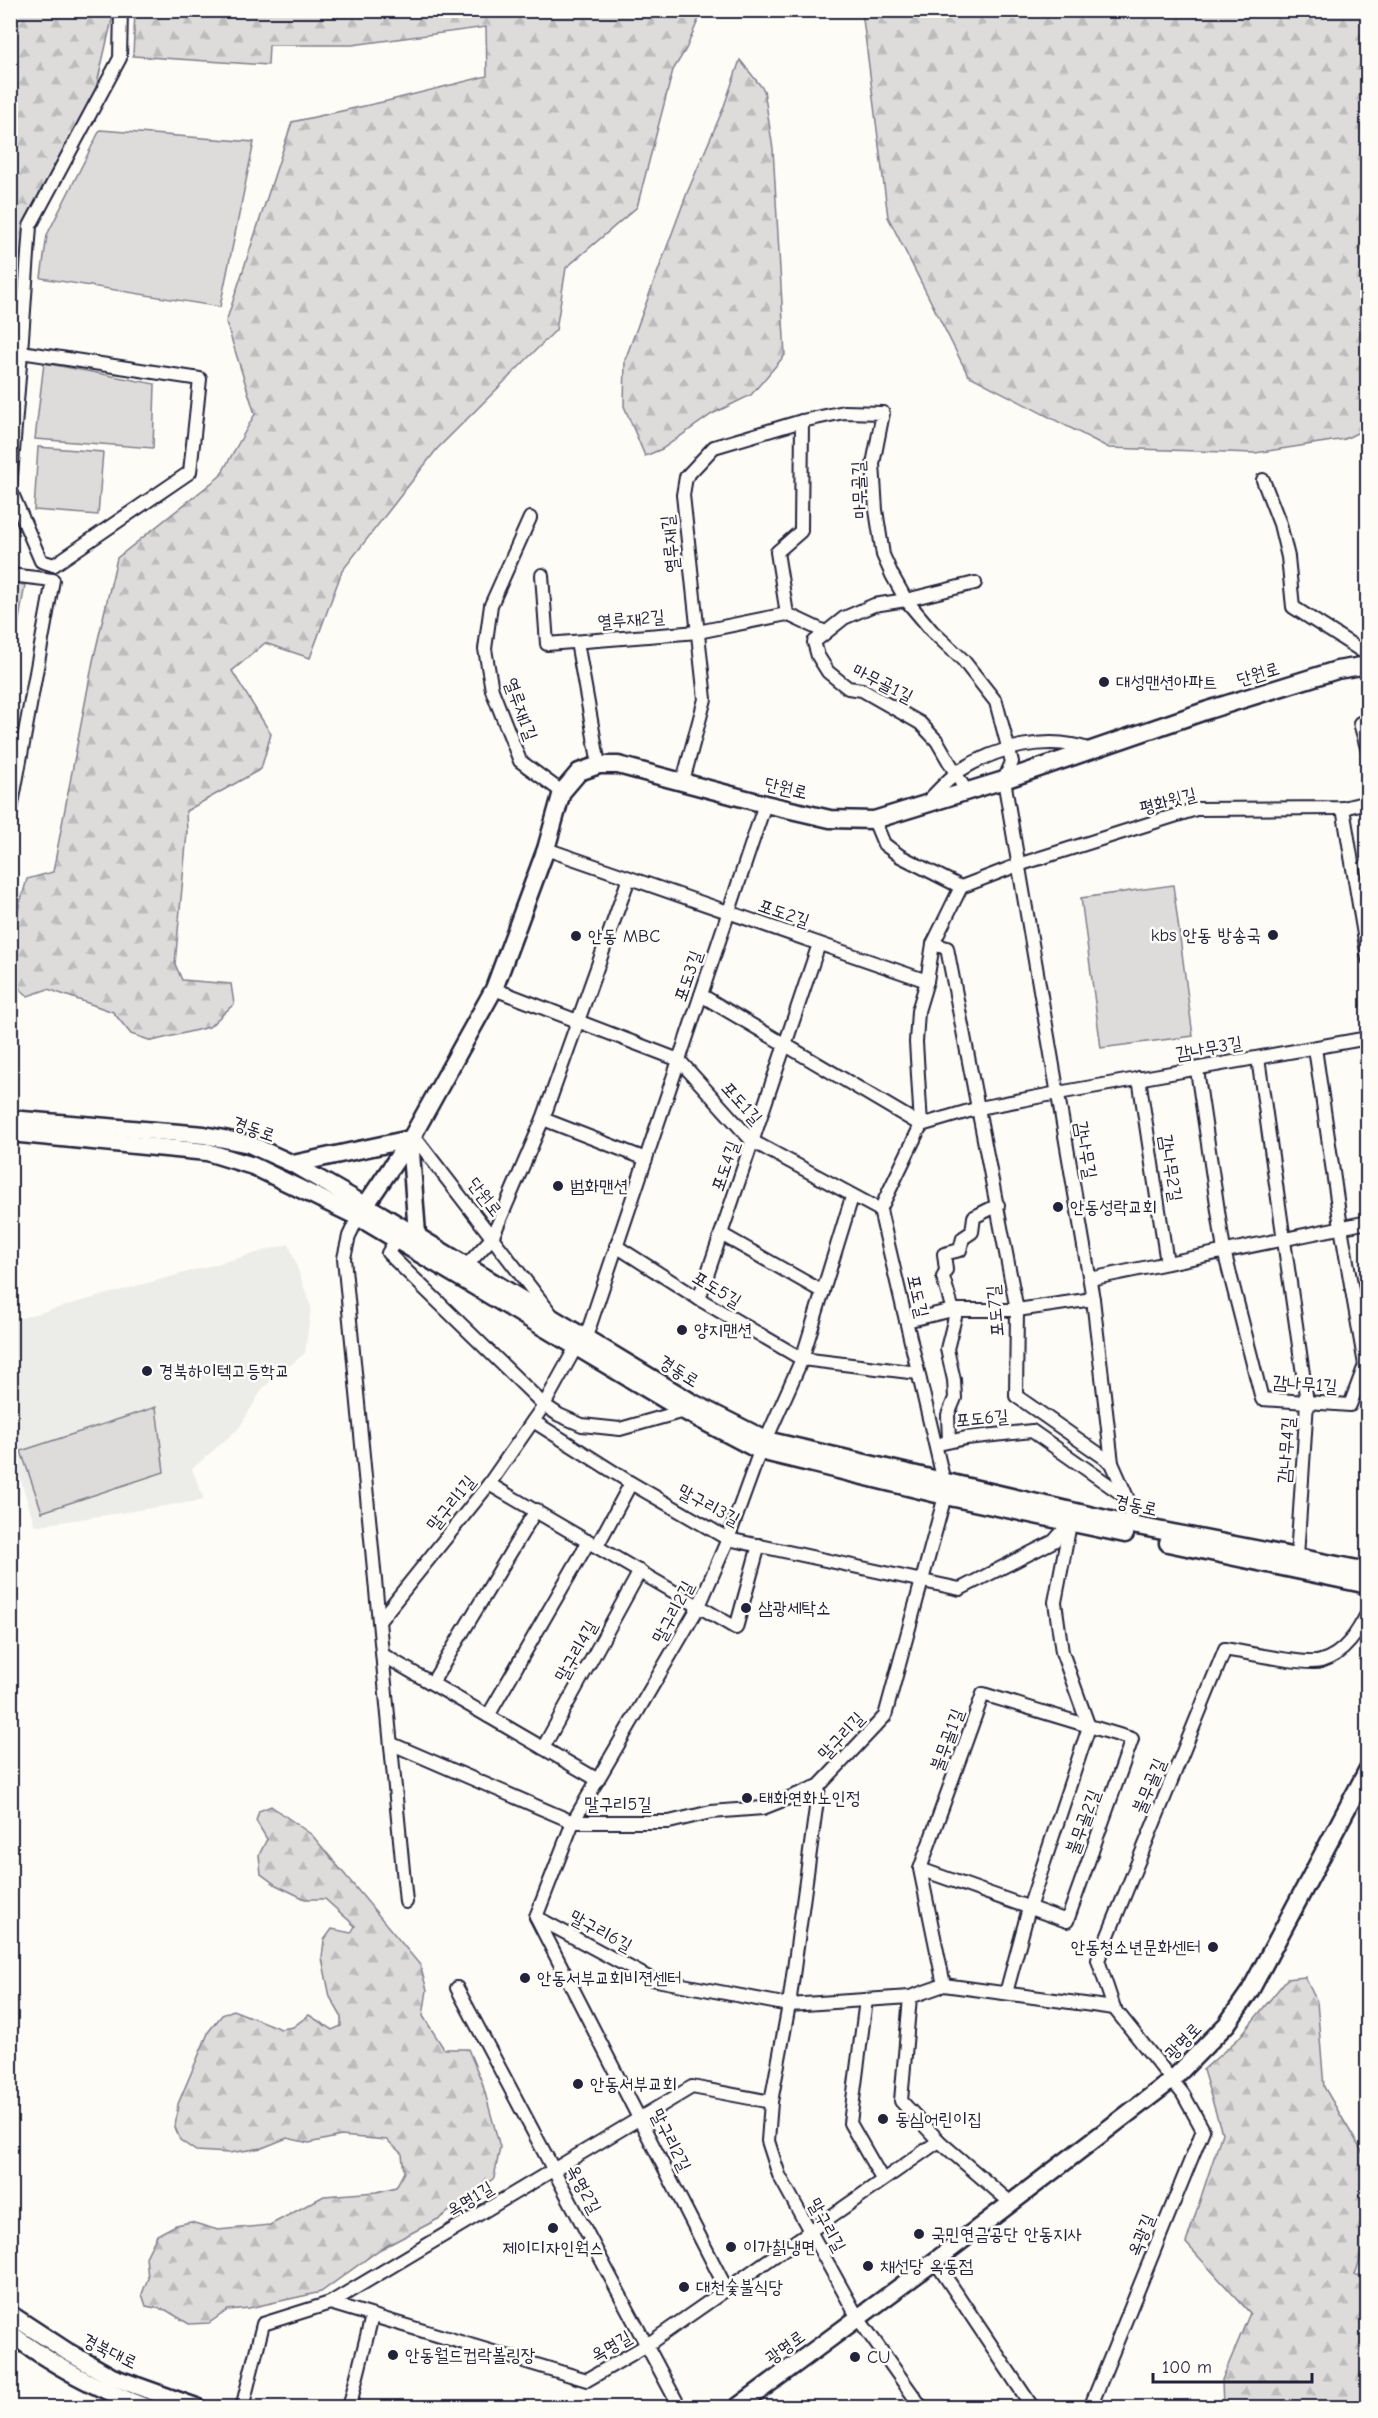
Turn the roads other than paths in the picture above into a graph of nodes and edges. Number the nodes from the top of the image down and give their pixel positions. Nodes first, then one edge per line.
1 (121, 10) edge
2 (21, 352) junction
3 (844, 412) joint
4 (802, 421) junction
5 (1263, 480) dead end
6 (10, 489) edge
7 (530, 518) dead end
8 (54, 565) junction
9 (10, 575) edge
10 (542, 575) dead end
11 (53, 580) junction
12 (975, 583) dead end
13 (906, 600) junction
14 (787, 614) junction
15 (698, 632) junction
16 (825, 632) junction
17 (578, 642) junction
18 (1368, 655) edge
19 (1368, 665) edge
20 (1368, 720) edge
21 (1009, 749) junction
22 (1091, 750) junction
23 (1368, 751) edge
24 (598, 765) junction
25 (957, 773) junction
26 (1004, 780) junction
27 (683, 781) junction
28 (966, 791) junction
29 (562, 792) junction
30 (1368, 802) edge
31 (765, 804) junction
32 (923, 805) junction
33 (1343, 808) junction
34 (10, 815) edge
35 (874, 820) junction
36 (546, 849) junction
37 (1018, 865) junction
38 (629, 878) junction
39 (960, 886) junction
40 (729, 912) junction
41 (819, 944) junction
42 (933, 944) junction
43 (1368, 959) edge
44 (927, 981) junction
45 (494, 989) junction
46 (701, 995) junction
47 (579, 1022) junction
48 (1368, 1038) edge
49 (785, 1044) junction
50 (1315, 1048) junction
51 (1258, 1058) junction
52 (679, 1060) junction
53 (1197, 1070) junction
54 (1139, 1078) junction
55 (1058, 1093) junction
56 (979, 1108) junction
57 (10, 1119) edge
58 (543, 1119) junction
59 (921, 1125) junction
60 (10, 1133) edge
61 (412, 1137) junction
62 (752, 1141) junction
63 (646, 1159) junction
64 (293, 1164) junction
65 (852, 1197) junction
66 (998, 1205) junction
67 (879, 1210) junction
68 (362, 1211) junction
69 (1368, 1222) edge
70 (1341, 1227) junction
71 (417, 1234) junction
72 (721, 1234) junction
73 (397, 1238) junction
74 (492, 1238) junction
75 (1283, 1239) junction
76 (616, 1246) junction
77 (1224, 1251) junction
78 (1167, 1263) junction
79 (466, 1265) junction
80 (1089, 1279) junction
81 (823, 1292) junction
82 (699, 1299) junction
83 (1093, 1299) junction
84 (953, 1310) junction
85 (1017, 1310) junction
86 (553, 1317) junction
87 (906, 1321) junction
88 (581, 1342) junction
89 (801, 1359) junction
90 (918, 1373) junction
91 (1307, 1402) junction
92 (544, 1405) junction
93 (684, 1411) junction
94 (532, 1421) junction
95 (949, 1441) junction
96 (763, 1445) junction
97 (935, 1446) junction
98 (1112, 1463) junction
99 (631, 1483) junction
100 (489, 1484) junction
101 (944, 1489) junction
102 (1127, 1497) junction
103 (536, 1510) junction
104 (1072, 1517) junction
105 (1132, 1525) junction
106 (729, 1539) junction
107 (593, 1544) junction
108 (759, 1545) junction
109 (1297, 1557) junction
110 (640, 1571) junction
111 (1368, 1571) edge
112 (922, 1581) junction
113 (1368, 1585) edge
114 (699, 1606) junction
115 (1368, 1612) edge
116 (380, 1620) junction
117 (383, 1655) junction
118 (432, 1683) junction
119 (488, 1716) junction
120 (1089, 1727) junction
121 (392, 1743) junction
122 (543, 1748) junction
123 (1368, 1769) edge
124 (598, 1780) junction
125 (819, 1786) junction
126 (573, 1822) junction
127 (920, 1869) junction
128 (406, 1902) dead end
129 (1029, 1908) junction
130 (536, 1917) junction
131 (945, 1984) junction
132 (457, 1988) dead end
133 (1006, 1993) junction
134 (910, 1997) junction
135 (866, 2000) junction
136 (789, 2005) junction
137 (1114, 2008) junction
138 (1172, 2080) junction
139 (771, 2102) junction
140 (639, 2118) junction
141 (939, 2141) junction
142 (554, 2170) junction
143 (882, 2179) junction
144 (1011, 2203) junction
145 (809, 2232) junction
146 (935, 2261) junction
147 (727, 2290) junction
148 (330, 2303) junction
149 (10, 2314) edge
150 (372, 2316) junction
151 (858, 2318) junction
152 (10, 2333) edge
153 (647, 2346) junction
154 (118, 2402) edge
155 (148, 2408) edge
156 (199, 2408) edge
157 (242, 2408) edge
158 (350, 2408) edge
159 (680, 2408) edge
160 (736, 2408) edge
161 (922, 2408) edge
162 (1034, 2408) edge
163 (1090, 2408) edge

1 - 2 street
2 - 6 street
2 - 8 street
3 - 4 street, 열루재길
3 - 13 street, 마무골길
4 - 14 street
4 - 15 street, 열루재길
5 - 18 street
6 - 8 street
7 - 29 street, 열루재1길
8 - 11 street
9 - 11 street
10 - 17 street, 열루재2길
11 - 34 street
12 - 13 street
13 - 16 street
13 - 21 street, 마무골길
14 - 15 street, 열루재2길
14 - 16 street
15 - 17 street, 열루재2길
15 - 27 street, 열루재길
16 - 25 street, 마무골1길
17 - 24 street
19 - 22 street, 단원로
20 - 23 street
21 - 22 street
21 - 25 street
21 - 26 street, 마무골길
22 - 26 street, 단원로
24 - 27 street, 단원로
24 - 29 street
25 - 28 street, 마무골1길
25 - 32 street
26 - 28 street, 단원로
26 - 37 street, 감나무길
27 - 31 street, 단원로
28 - 32 street, 단원로
29 - 36 street
30 - 33 street, 평화윗길
31 - 35 street, 단원로
31 - 40 street, 포도3길
32 - 35 street, 단원로
33 - 37 street, 평화윗길
33 - 43 street
35 - 39 street
36 - 38 street, 포도2길
36 - 45 street
37 - 39 street
37 - 55 street, 감나무길
38 - 40 street, 포도2길
38 - 47 street
39 - 42 street
40 - 41 street, 포도2길
40 - 46 street, 포도3길
41 - 44 street, 포도2길
41 - 49 street, 포도4길
42 - 44 street
42 - 56 street, 포도7길
44 - 59 street
45 - 47 street, 포도1길
45 - 61 street
46 - 49 street
46 - 52 street, 포도3길
47 - 52 street, 포도1길
47 - 58 street
48 - 50 street, 감나무3길
49 - 59 street
49 - 62 street, 포도4길
50 - 51 street, 감나무3길
50 - 70 street
51 - 53 street, 감나무3길
51 - 75 street
52 - 62 street, 포도1길
52 - 63 street, 포도3길
53 - 54 street, 감나무3길
53 - 77 street
54 - 55 street, 감나무3길
54 - 78 street, 감나무2길
55 - 56 street
55 - 80 street, 감나무길
56 - 59 street
56 - 66 street, 포도7길
57 - 64 street, 경동로
58 - 63 street
58 - 74 street, 단원로
59 - 67 street
60 - 68 street, 경동로
61 - 64 street
61 - 68 street
61 - 71 street
61 - 74 street, 단원로
62 - 65 street, 포도1길
62 - 72 street, 포도4길
63 - 76 street, 포도3길
64 - 68 street, 경동로
65 - 67 street, 포도1길
65 - 81 street
66 - 84 street, 포도6길
66 - 85 street, 포도7길
67 - 87 street, 포도길
68 - 71 street, 경동로
68 - 73 street, 경동로
68 - 116 street
69 - 70 street
70 - 75 street
70 - 91 street, 감나무1길
71 - 79 street, 경동로
72 - 81 street
72 - 82 street, 포도4길
73 - 88 street, 경동로
73 - 92 street
74 - 79 street
74 - 86 street
75 - 77 street
75 - 91 street, 감나무4길
76 - 82 street, 포도5길
76 - 88 street, 포도3길
77 - 78 street
77 - 91 street, 감나무1길
78 - 80 street
79 - 86 street, 경동로
80 - 83 street, 감나무길
81 - 89 street
82 - 89 street, 포도5길
83 - 85 street
83 - 98 street, 감나무길
84 - 85 street
84 - 87 street
84 - 95 street, 포도6길
85 - 98 street, 포도7길
86 - 88 street, 경동로
87 - 90 street, 포도길
88 - 92 street, 말구리1길
88 - 93 street, 경동로
88 - 96 street, 경동로
89 - 90 street, 포도5길
89 - 96 street, 말구리2길
90 - 97 street, 포도길
91 - 109 street, 감나무4길
92 - 93 street
92 - 94 street, 말구리1길
93 - 96 street, 경동로
94 - 99 street, 말구리3길
94 - 100 street, 말구리1길
95 - 97 street
95 - 102 street, 포도6길
96 - 101 street, 경동로
96 - 106 street, 말구리2길
97 - 101 street, 포도길
98 - 102 street, 감나무길
99 - 106 street, 말구리3길
99 - 107 street
100 - 103 street
100 - 116 street, 말구리1길
101 - 104 street, 경동로
101 - 112 street, 말구리길
102 - 105 street, 감나무길
103 - 107 street
103 - 118 street
104 - 105 street, 경동로
104 - 112 street, 말구리3길
104 - 113 street, 경동로
104 - 120 street
105 - 109 street, 경동로
106 - 108 street, 말구리3길
106 - 114 street, 말구리2길
107 - 110 street
107 - 119 street
108 - 112 street, 말구리3길
108 - 114 street
109 - 111 street, 경동로
110 - 114 street
110 - 122 street, 말구리4길
112 - 125 street, 말구리길
114 - 124 street, 말구리2길
115 - 137 street, 불무골길
116 - 117 street
117 - 118 street
117 - 121 street
118 - 119 street
119 - 122 street
120 - 127 street, 불무골1길
120 - 129 street
120 - 129 street, 불무골2길
121 - 126 street, 말구리5길
121 - 128 street
122 - 124 street
123 - 138 street, 광명로
124 - 126 street, 말구리2길
125 - 126 street, 말구리5길
125 - 136 street, 말구리길
126 - 130 street, 말구리2길
127 - 129 street
127 - 131 street
129 - 133 street
130 - 136 street, 말구리6길
130 - 140 street, 말구리2길
131 - 133 street
131 - 134 street
132 - 142 street, 옥명2길
133 - 137 street
134 - 135 street
134 - 141 street
135 - 136 street
135 - 143 street
136 - 139 street, 말구리길
137 - 138 street, 불무골길
138 - 144 street, 광명로
138 - 163 street, 옥광길
139 - 140 street, 옥명1길
139 - 145 street, 말구리길
140 - 142 street, 옥명1길
140 - 147 street, 말구리2길
141 - 143 street, 옥명길
141 - 144 street
142 - 148 street, 옥명1길
142 - 153 street, 옥명2길
143 - 145 street, 옥명길
144 - 146 street, 광명로
145 - 147 street, 옥명길
145 - 151 street, 말구리길
146 - 151 street, 광명로
146 - 162 street
147 - 153 street, 옥명길
148 - 150 street, 옥명길
148 - 157 street, 옥명1길
149 - 156 street, 경북대로
150 - 153 street, 옥명길
150 - 158 street
151 - 160 street, 광명로
151 - 161 street
152 - 154 street, 경북대로
153 - 159 street, 옥명2길
154 - 155 street, 경북대로

